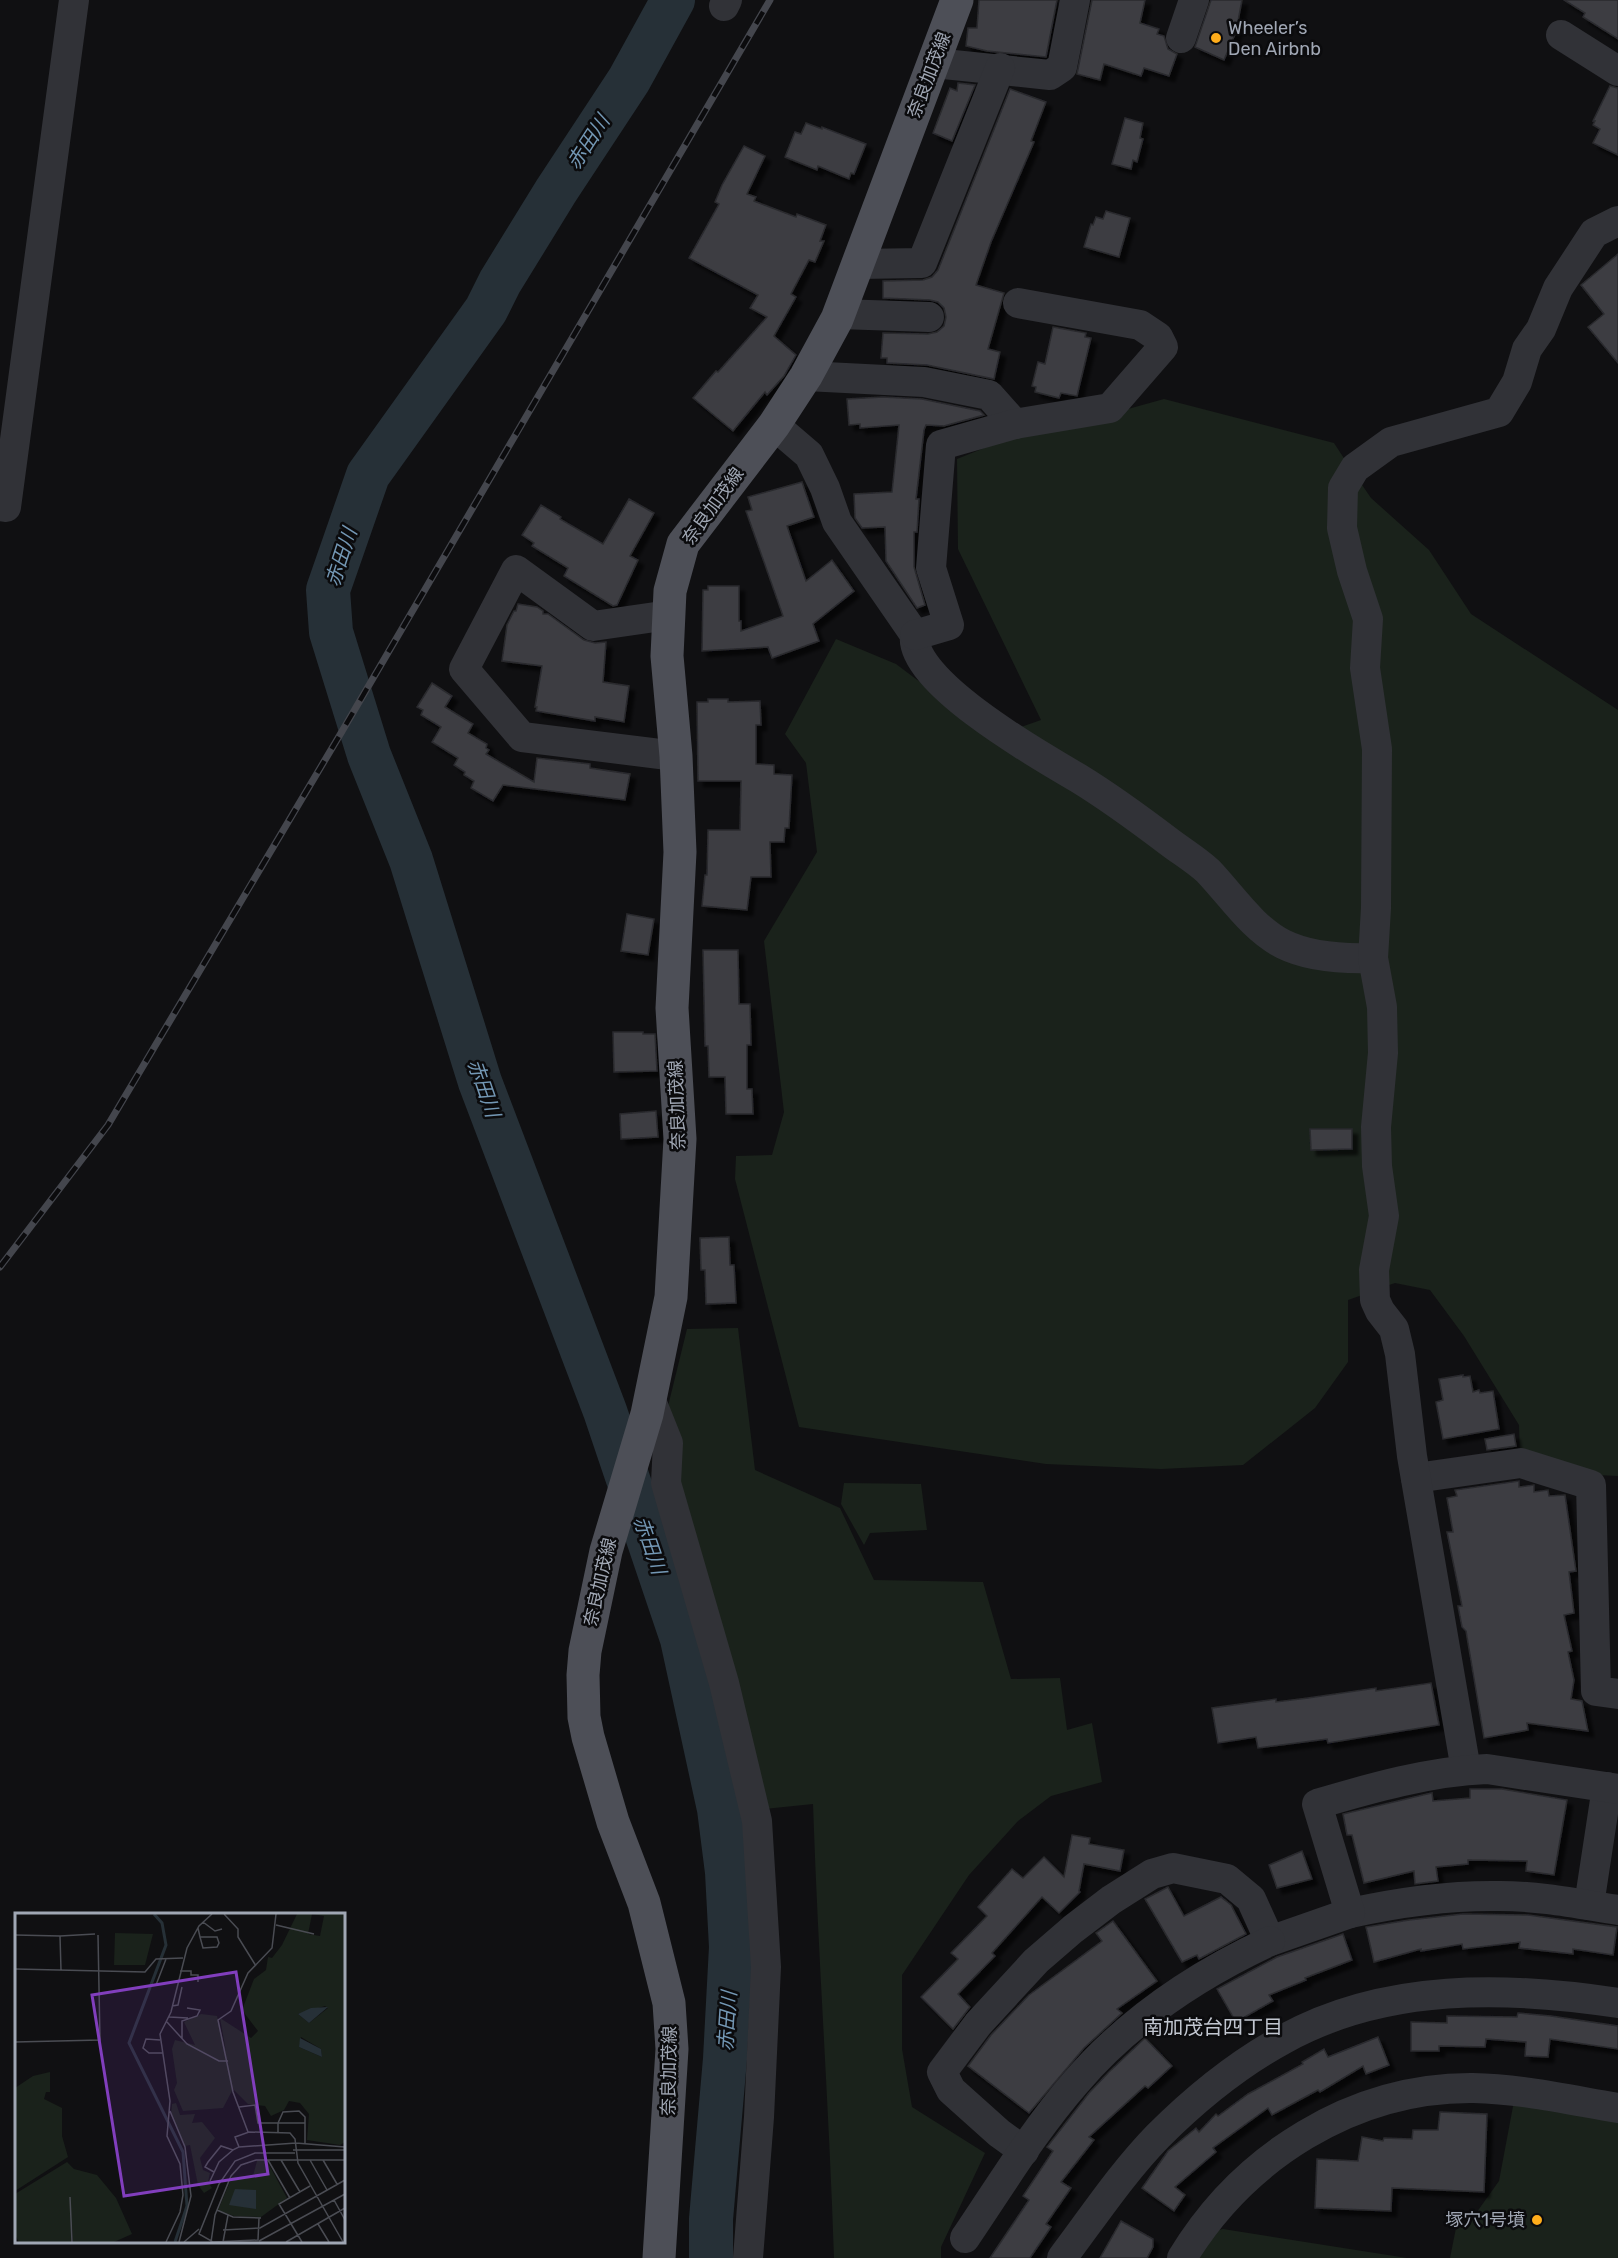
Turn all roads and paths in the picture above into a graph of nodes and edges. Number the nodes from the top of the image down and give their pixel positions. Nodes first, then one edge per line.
1 (74, 0) edge
2 (957, 0) edge
3 (1075, 0) edge
4 (1194, 0) edge
5 (1562, 35) dead end
6 (1181, 38) dead end
7 (934, 63) junction
8 (1000, 68) junction
9 (1618, 71) edge
10 (1618, 220) edge
11 (858, 264) junction
12 (1018, 303) dead end
13 (839, 314) junction
14 (929, 317) dead end
15 (806, 376) junction
16 (1015, 424) junction
17 (774, 425) junction
18 (0, 506) edge
19 (669, 615) junction
20 (915, 635) junction
21 (676, 756) junction
22 (1372, 958) junction
23 (648, 1406) junction
24 (1416, 1478) junction
25 (1618, 1694) edge
26 (1466, 1770) junction
27 (1613, 1788) edge
28 (1589, 1905) junction
29 (1618, 1910) edge
30 (1350, 1913) junction
31 (1270, 1941) junction
32 (1618, 2002) edge
33 (1618, 2017) edge
34 (1618, 2108) edge
35 (1024, 2151) junction
36 (965, 2238) dead end
37 (659, 2258) edge
38 (748, 2258) edge
39 (1062, 2258) edge
40 (1085, 2258) edge
41 (1182, 2258) edge

1 - 18 street
2 - 7 main road, 奈良加茂線
3 - 8 street
4 - 6 street
5 - 9 street
7 - 8 street
7 - 11 main road, 奈良加茂線
8 - 11 street
10 - 22 street
11 - 13 main road, 奈良加茂線
12 - 16 street
13 - 14 street
13 - 15 main road, 奈良加茂線
15 - 16 street
15 - 17 main road, 奈良加茂線
16 - 20 street
17 - 19 main road, 奈良加茂線
17 - 20 street
19 - 21 main road, 奈良加茂線
19 - 21 street
20 - 22 street
21 - 23 main road, 奈良加茂線
22 - 24 street
23 - 37 main road, 奈良加茂線
23 - 38 street
24 - 25 street
24 - 26 street
26 - 27 street
26 - 30 street
27 - 28 street
28 - 29 street
28 - 30 street
30 - 31 street
31 - 35 street
31 - 35 street
32 - 39 street
33 - 40 street
34 - 41 street
35 - 36 street

